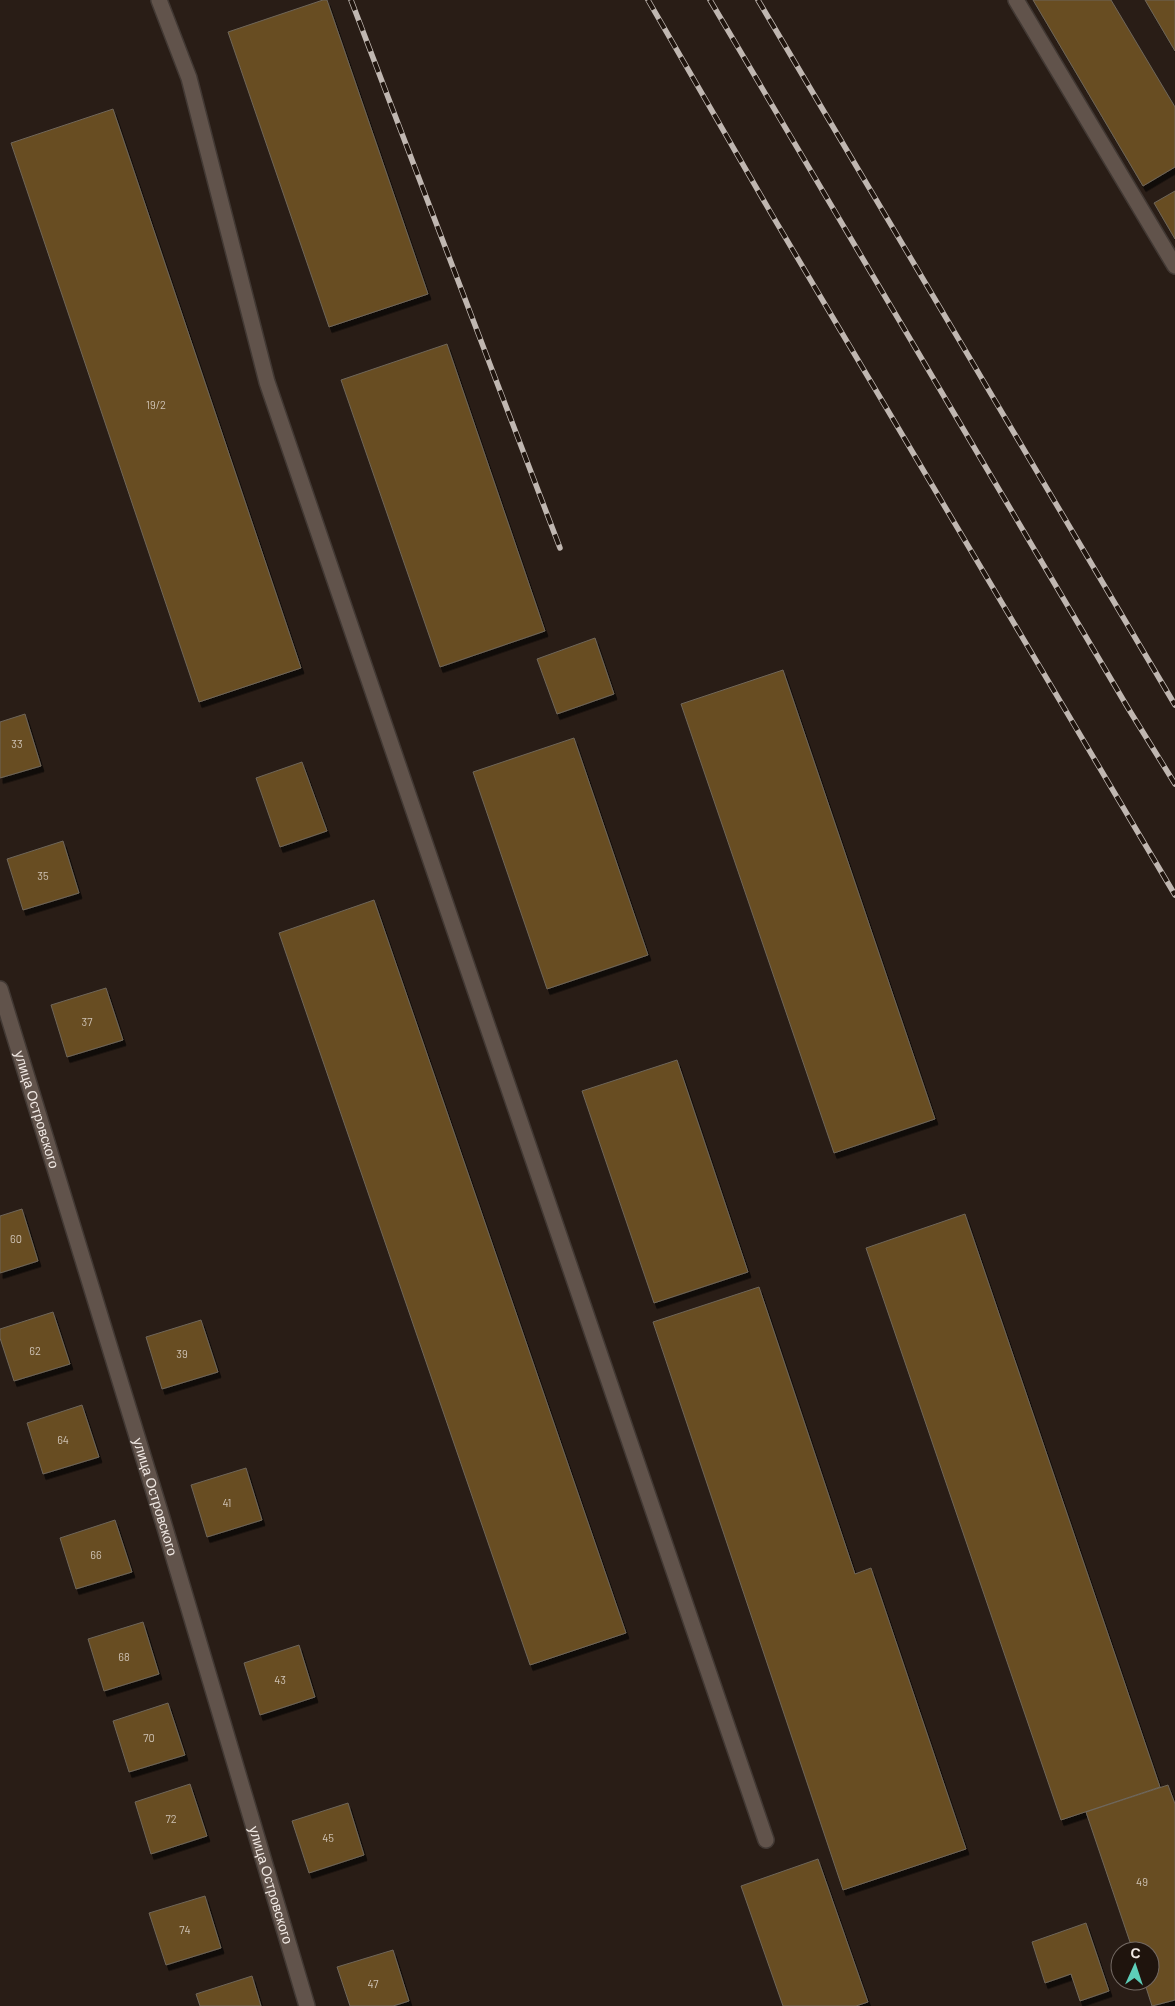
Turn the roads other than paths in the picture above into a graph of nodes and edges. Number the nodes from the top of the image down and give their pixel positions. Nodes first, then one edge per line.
1 (159, 0) edge
2 (1016, 0) edge
3 (1175, 266) edge
4 (0, 989) edge
5 (766, 1840) dead end
6 (307, 2006) edge

1 - 5 street
2 - 3 street
4 - 6 street, улица Островского

